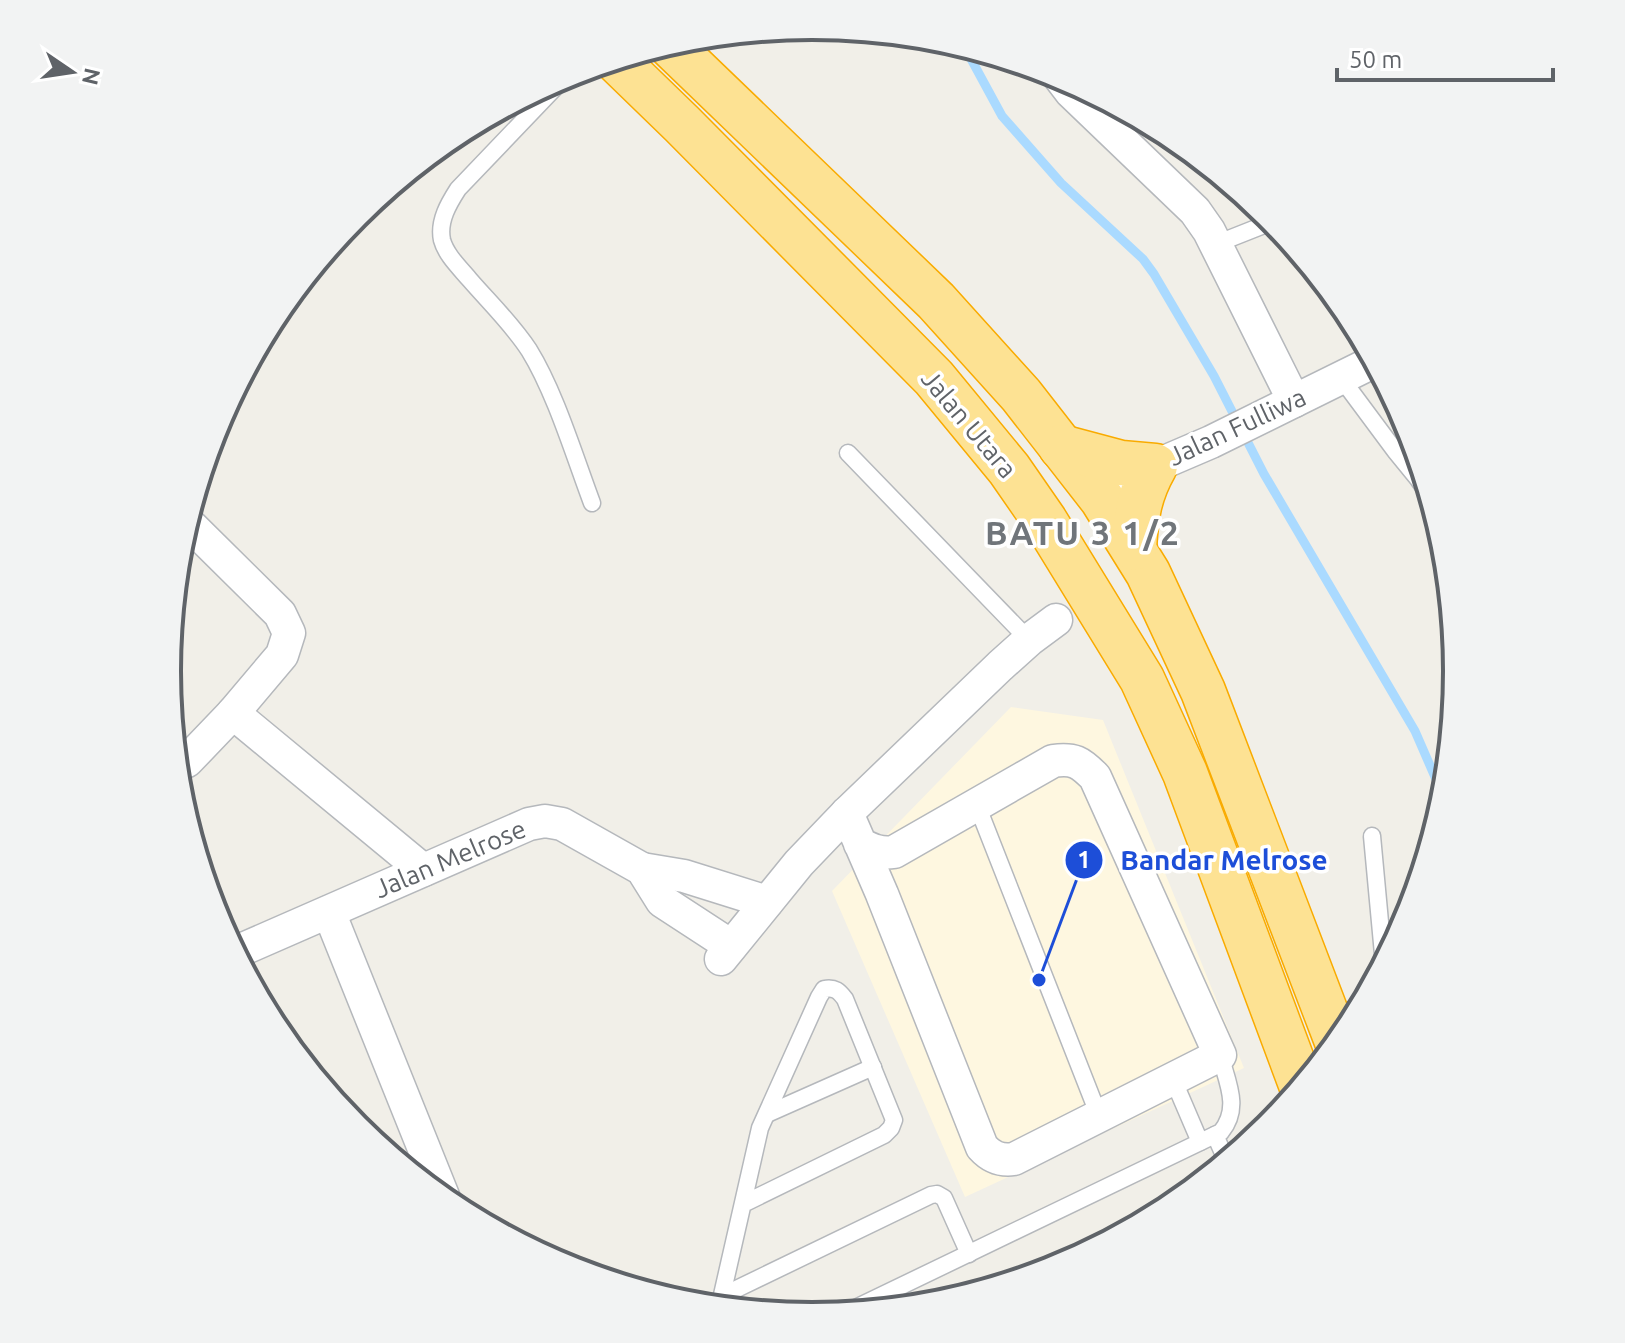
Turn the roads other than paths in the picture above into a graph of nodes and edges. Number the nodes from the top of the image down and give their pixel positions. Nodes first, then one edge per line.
1 (680, 54) edge
2 (626, 69) edge
3 (1078, 99) edge
4 (542, 101) edge
5 (1260, 226) edge
6 (1216, 244) junction
7 (1365, 366) edge
8 (1341, 378) junction
9 (1294, 401) junction
10 (1061, 447) junction
11 (848, 453) dead end
12 (1155, 466) junction
13 (1409, 467) edge
14 (1102, 499) junction
15 (592, 503) dead end
16 (1045, 521) junction
17 (197, 532) edge
18 (1134, 548) junction
19 (1056, 620) junction
20 (1029, 640) junction
21 (1142, 679) junction
22 (233, 713) junction
23 (187, 761) edge
24 (977, 805) junction
25 (847, 813) junction
26 (1372, 836) dead end
27 (860, 844) junction
28 (906, 847) junction
29 (642, 869) junction
30 (423, 870) junction
31 (882, 894) junction
32 (767, 902) junction
33 (329, 912) junction
34 (1382, 944) edge
35 (245, 948) edge
36 (1341, 1018) edge
37 (1220, 1055) junction
38 (873, 1067) junction
39 (1298, 1075) edge
40 (1173, 1079) junction
41 (767, 1114) junction
42 (1099, 1116) junction
43 (1208, 1138) junction
44 (1220, 1153) edge
45 (436, 1179) edge
46 (743, 1204) junction
47 (969, 1254) junction
48 (722, 1297) edge
49 (729, 1298) edge
50 (872, 1300) edge

1 - 10 highway
2 - 16 highway, Jalan Utara
3 - 6 street
4 - 15 lane
5 - 6 lane
6 - 9 street
7 - 8 street, Jalan Fulliwa
8 - 9 street, Jalan Fulliwa
8 - 13 lane
9 - 12 street, Jalan Fulliwa
10 - 12 highway
10 - 14 highway
11 - 20 lane
12 - 14 street, Jalan Fulliwa
12 - 18 highway
14 - 18 highway
14 - 21 highway
16 - 19 street
16 - 21 highway, Jalan Utara
17 - 22 street
18 - 36 highway
19 - 20 street, Jalan Melrose
19 - 21 street
20 - 25 street, Jalan Melrose
21 - 39 highway, Jalan Utara
22 - 23 street
22 - 30 street
24 - 28 street
24 - 37 street
24 - 42 lane
25 - 27 street
25 - 32 street, Jalan Melrose
26 - 34 lane
27 - 28 street
27 - 31 street
28 - 31 street
29 - 30 street, Jalan Melrose
29 - 32 street
29 - 32 street, Jalan Melrose
30 - 33 street, Jalan Melrose
31 - 42 street
33 - 35 street, Jalan Melrose
33 - 45 street
37 - 40 street
37 - 43 lane
38 - 41 lane
38 - 41 lane
38 - 46 lane
40 - 42 street
40 - 43 lane
41 - 46 lane
43 - 44 lane
43 - 47 lane
46 - 48 lane
47 - 49 lane
47 - 50 lane

